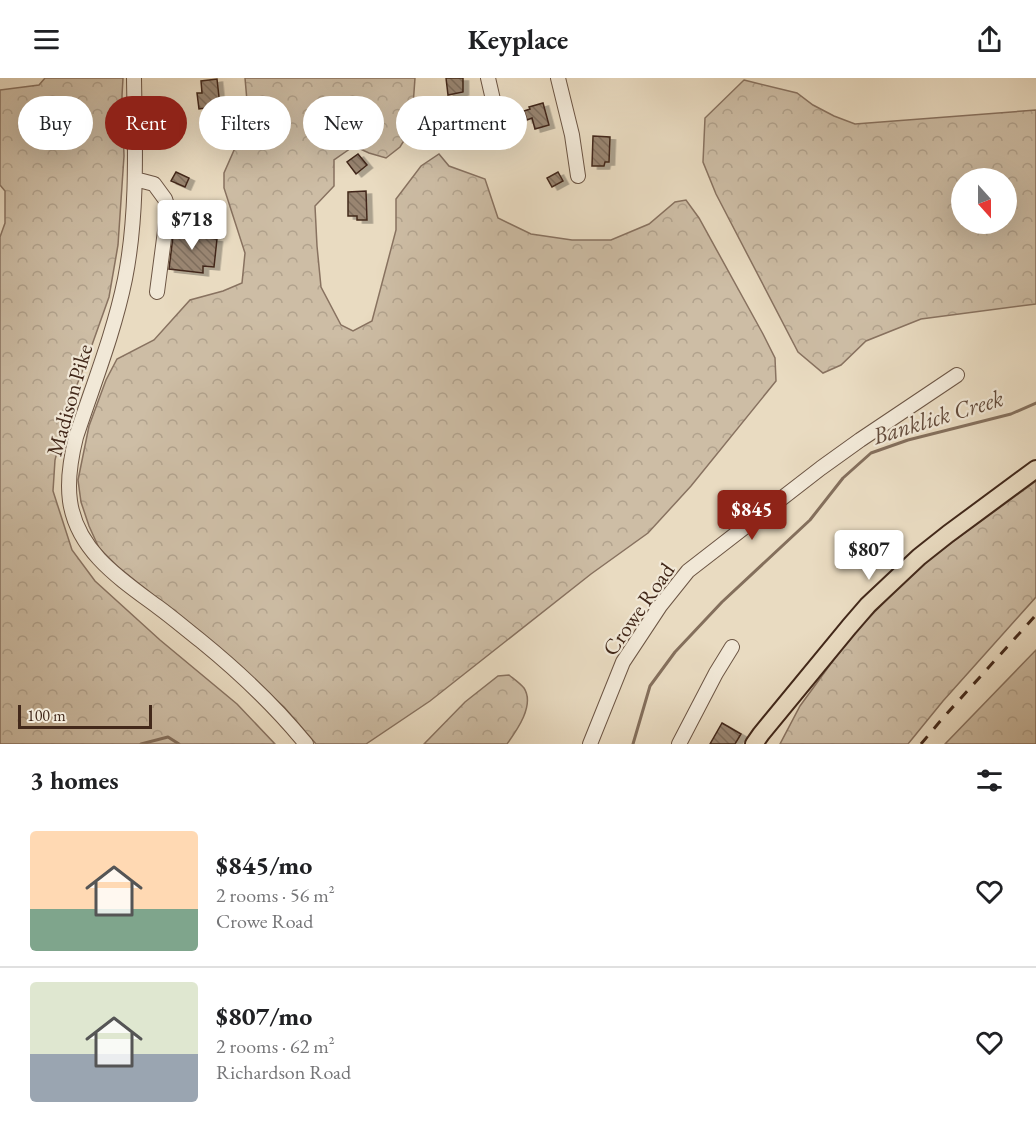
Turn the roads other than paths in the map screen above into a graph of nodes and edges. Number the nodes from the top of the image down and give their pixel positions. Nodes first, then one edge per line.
1 (134, 78) edge
2 (488, 78) edge
3 (558, 78) edge
4 (492, 96) edge
5 (578, 176) dead end
6 (135, 179) junction
7 (157, 292) dead end
8 (957, 375) dead end
9 (1036, 469) edge
10 (732, 647) dead end
11 (306, 744) edge
12 (590, 744) edge
13 (679, 744) edge
14 (754, 744) edge

1 - 6 street, Madison Pike
2 - 4 street
3 - 5 street
6 - 7 street
6 - 11 street, Madison Pike
8 - 12 street, Crowe Road
9 - 14 main road
10 - 13 street

